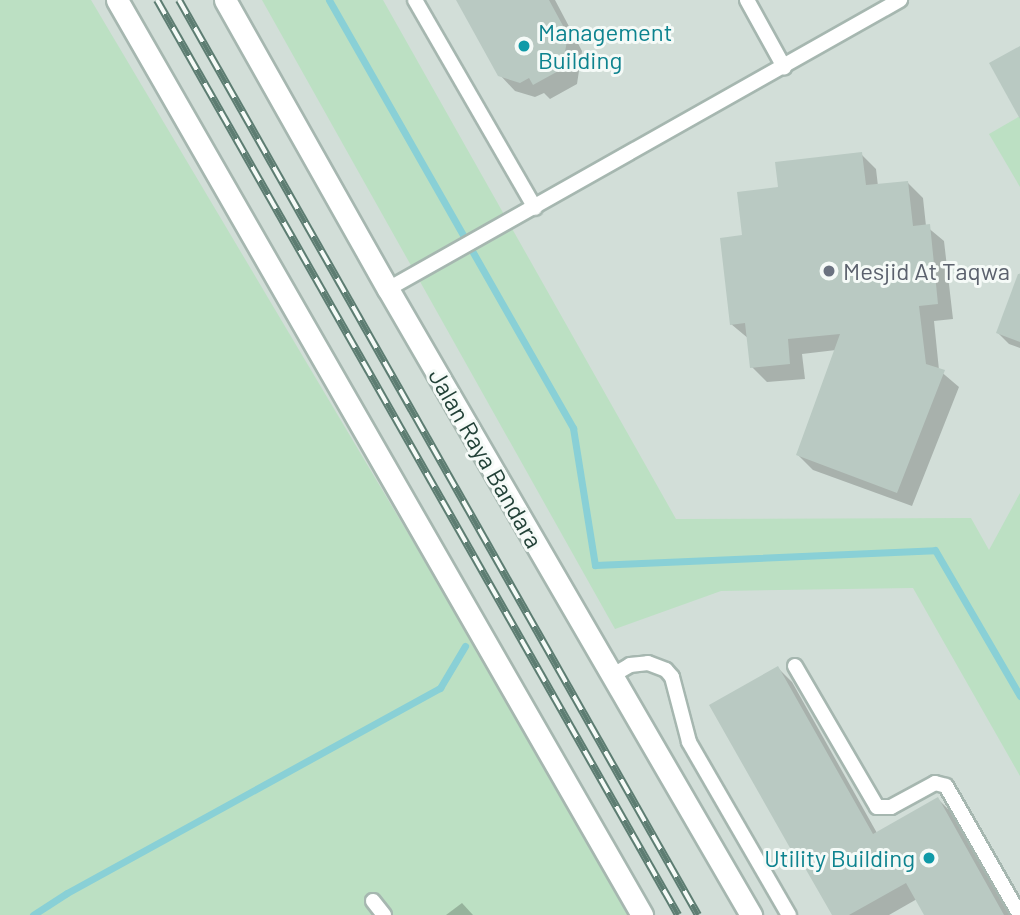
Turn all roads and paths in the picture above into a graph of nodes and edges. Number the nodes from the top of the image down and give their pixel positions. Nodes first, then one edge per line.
1 (117, 0) edge
2 (225, 0) edge
3 (415, 0) edge
4 (747, 0) edge
5 (900, 0) edge
6 (785, 67) junction
7 (535, 208) junction
8 (388, 289) junction
9 (795, 666) dead end
10 (613, 675) junction
11 (373, 901) dead end
12 (384, 915) edge
13 (642, 915) edge
14 (751, 915) edge
15 (789, 915) edge
16 (1020, 915) edge

1 - 13 street
2 - 8 street, Jalan Raya Bandara
3 - 7 lane
4 - 6 lane
5 - 6 lane
6 - 7 lane
7 - 8 lane
8 - 10 street, Jalan Raya Bandara
9 - 16 lane
10 - 14 street, Jalan Raya Bandara
10 - 15 lane
11 - 12 lane

